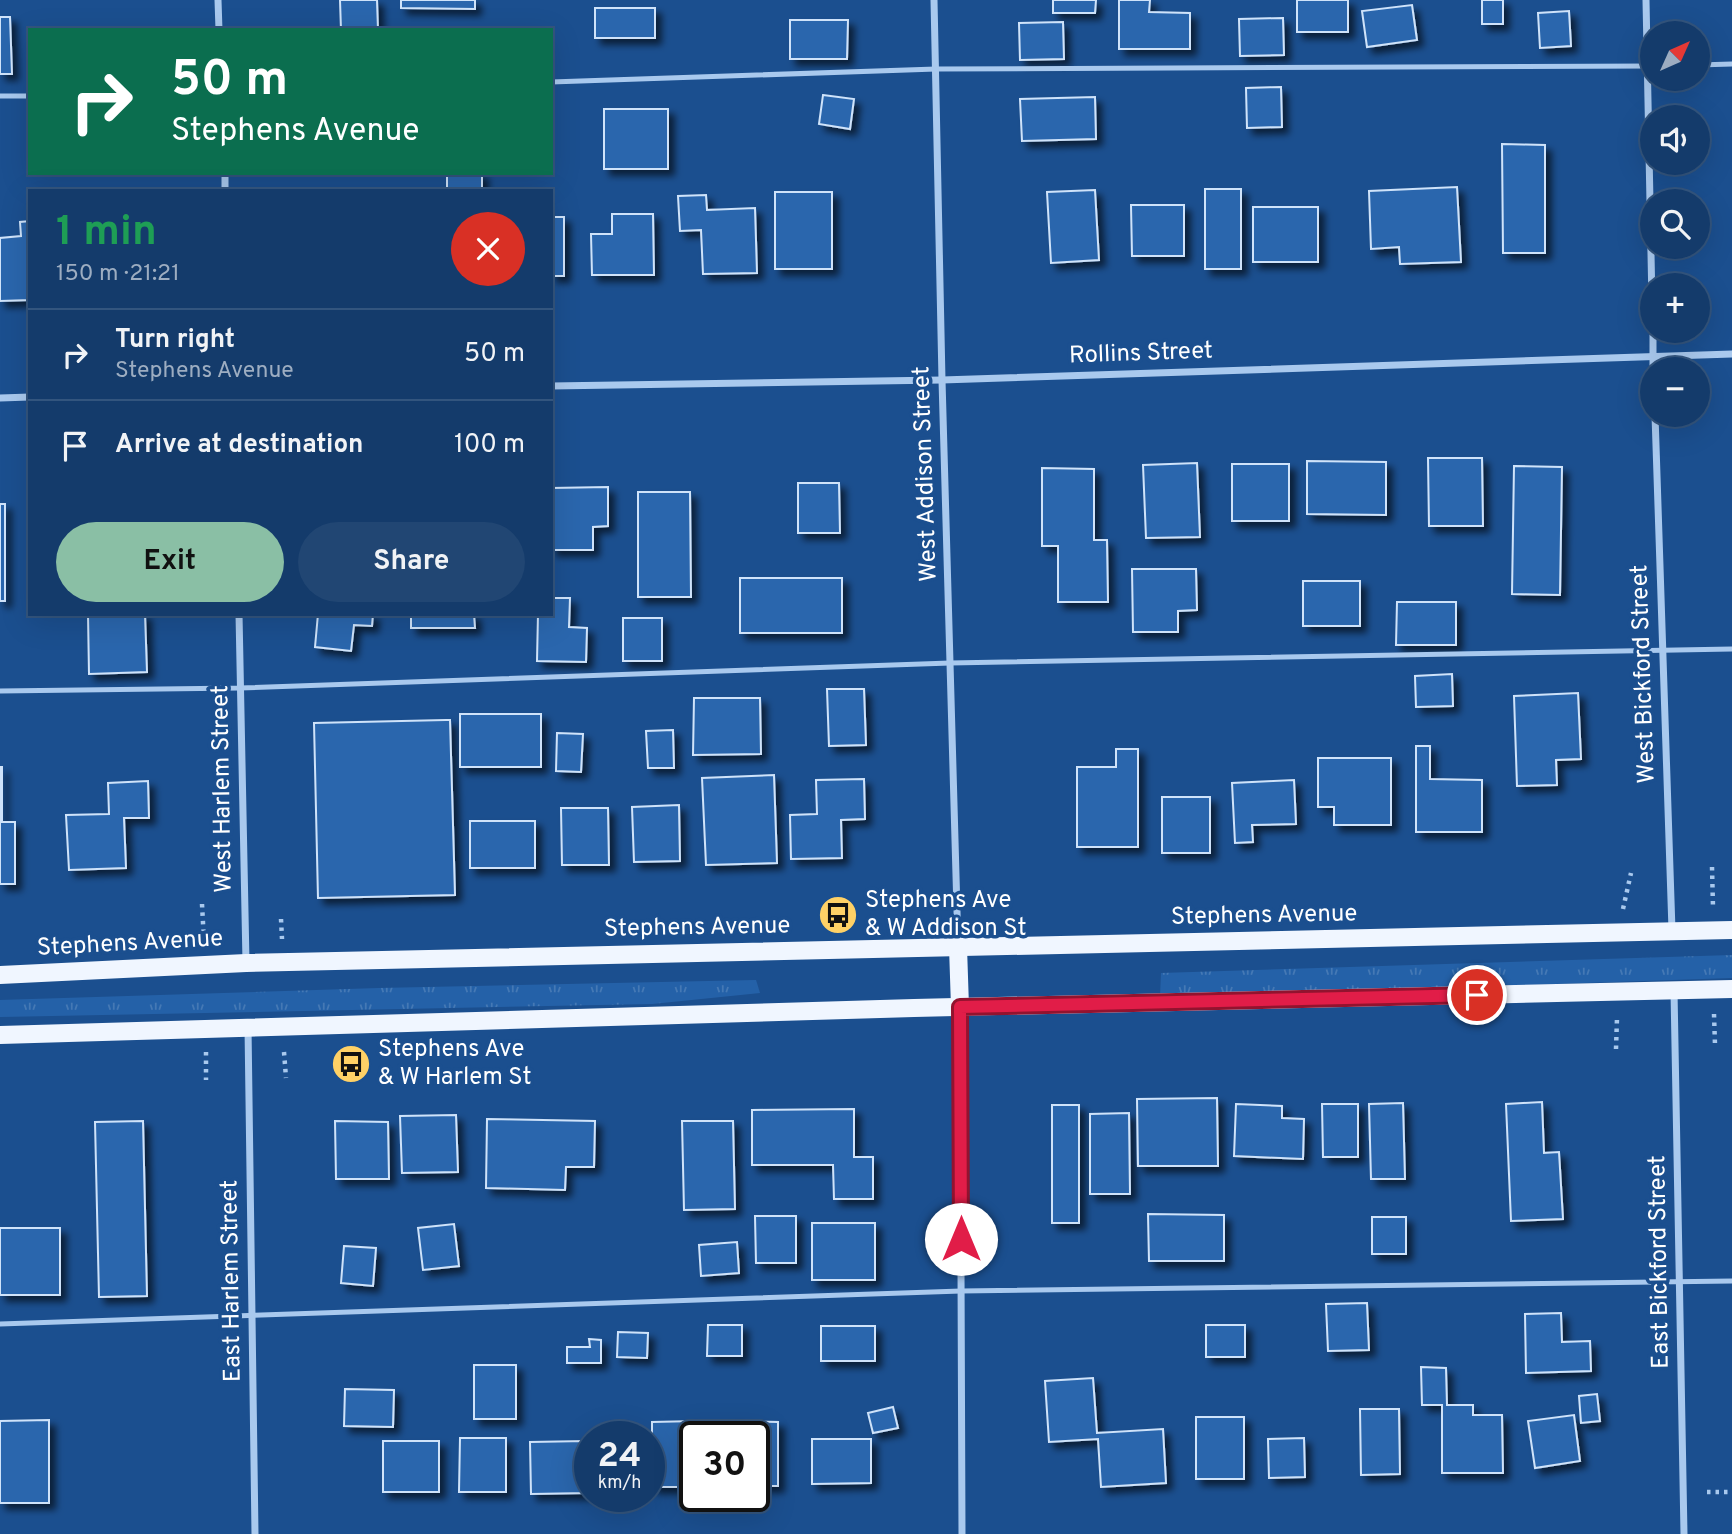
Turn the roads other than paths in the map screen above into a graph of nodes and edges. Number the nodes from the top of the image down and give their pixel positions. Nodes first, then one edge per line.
1 (218, 0) edge
2 (934, 0) edge
3 (1646, 0) edge
4 (1647, 21) edge
5 (219, 28) edge
6 (1732, 64) edge
7 (1710, 65) edge
8 (1640, 67) edge
9 (936, 69) junction
10 (553, 82) edge
11 (1650, 91) edge
12 (0, 96) edge
13 (28, 96) edge
14 (1652, 273) edge
15 (1653, 343) edge
16 (1732, 354) edge
17 (1653, 356) junction
18 (942, 380) junction
19 (553, 386) edge
20 (28, 397) edge
21 (0, 398) edge
22 (1655, 427) edge
23 (239, 616) edge
24 (1732, 649) edge
25 (1663, 650) junction
26 (950, 663) junction
27 (240, 688) junction
28 (0, 691) edge
29 (1732, 930) edge
30 (1672, 931) junction
31 (958, 947) junction
32 (246, 963) junction
33 (0, 975) edge
34 (1732, 989) edge
35 (1674, 990) junction
36 (960, 1007) junction
37 (248, 1026) junction
38 (0, 1035) edge
39 (1732, 1281) edge
40 (1679, 1282) junction
41 (961, 1291) junction
42 (252, 1315) junction
43 (0, 1324) edge
44 (255, 1534) edge
45 (962, 1534) edge
46 (1684, 1534) edge

1 - 5 street
2 - 9 street, West Addison Street
3 - 4 street
6 - 7 lane
8 - 9 lane
9 - 10 lane
9 - 18 street, West Addison Street
11 - 14 street
12 - 13 lane
15 - 17 street
16 - 17 street, Rollins Street
17 - 18 street, Rollins Street
18 - 19 street, Rollins Street
18 - 26 street, West Addison Street
20 - 21 street
22 - 25 street, West Bickford Street
23 - 27 street, West Harlem Street
24 - 25 lane
25 - 26 lane
25 - 30 street, West Bickford Street
26 - 27 lane
26 - 31 street, West Addison Street
27 - 28 lane
27 - 32 street, West Harlem Street
29 - 30 main road, Stephens Avenue
30 - 31 main road, Stephens Avenue
31 - 32 main road, Stephens Avenue
31 - 36 main road
32 - 33 main road, Stephens Avenue
34 - 35 main road
35 - 36 main road
35 - 40 street, East Bickford Street
36 - 37 main road
36 - 41 street
37 - 38 main road
37 - 42 street, East Harlem Street
39 - 40 lane
40 - 41 lane
40 - 46 street, East Bickford Street
41 - 42 lane
41 - 45 street
42 - 43 lane
42 - 44 street, East Harlem Street

